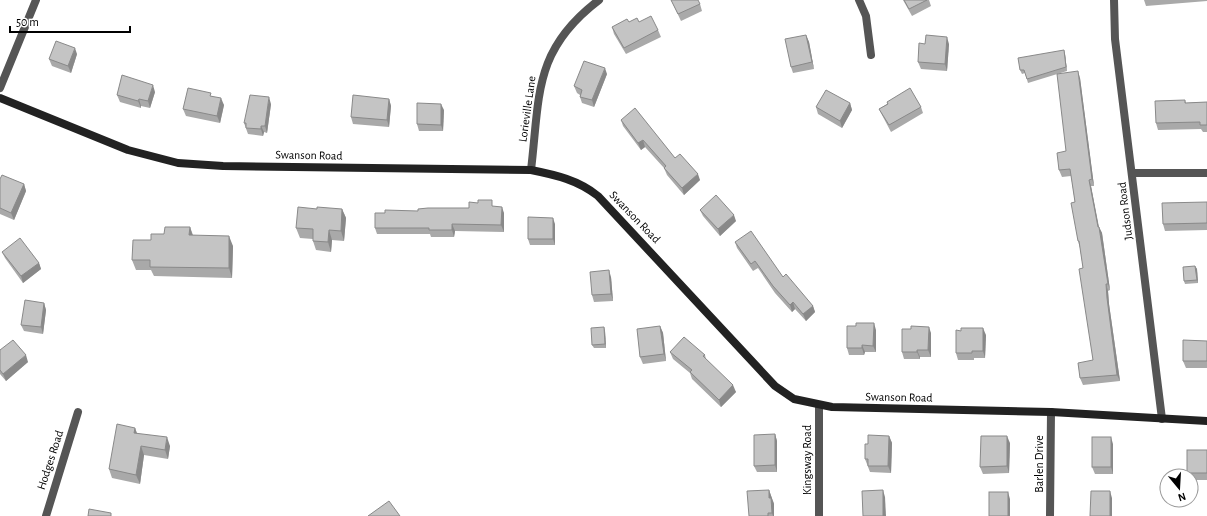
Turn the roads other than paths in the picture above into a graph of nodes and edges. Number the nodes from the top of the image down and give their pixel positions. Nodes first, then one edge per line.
1 (36, 0) edge
2 (599, 0) edge
3 (859, 0) edge
4 (1114, 0) edge
5 (871, 55) dead end
6 (0, 88) edge
7 (0, 98) edge
8 (531, 170) junction
9 (1133, 173) junction
10 (1207, 173) edge
11 (819, 405) junction
12 (78, 412) dead end
13 (1051, 412) junction
14 (1162, 419) junction
15 (1207, 421) edge
16 (46, 516) edge
17 (819, 516) edge
18 (1050, 516) edge

1 - 6 street
2 - 8 street, Lorieville Lane
3 - 5 street
4 - 9 street, Judson Road
7 - 8 street, Swanson Road
8 - 11 street, Swanson Road
9 - 10 street
9 - 14 street, Judson Road
11 - 13 street, Swanson Road
11 - 17 street, Kingsway Road
12 - 16 street, Hodges Road
13 - 14 street, Swanson Road
13 - 18 street, Barlen Drive
14 - 15 street, Swanson Road

